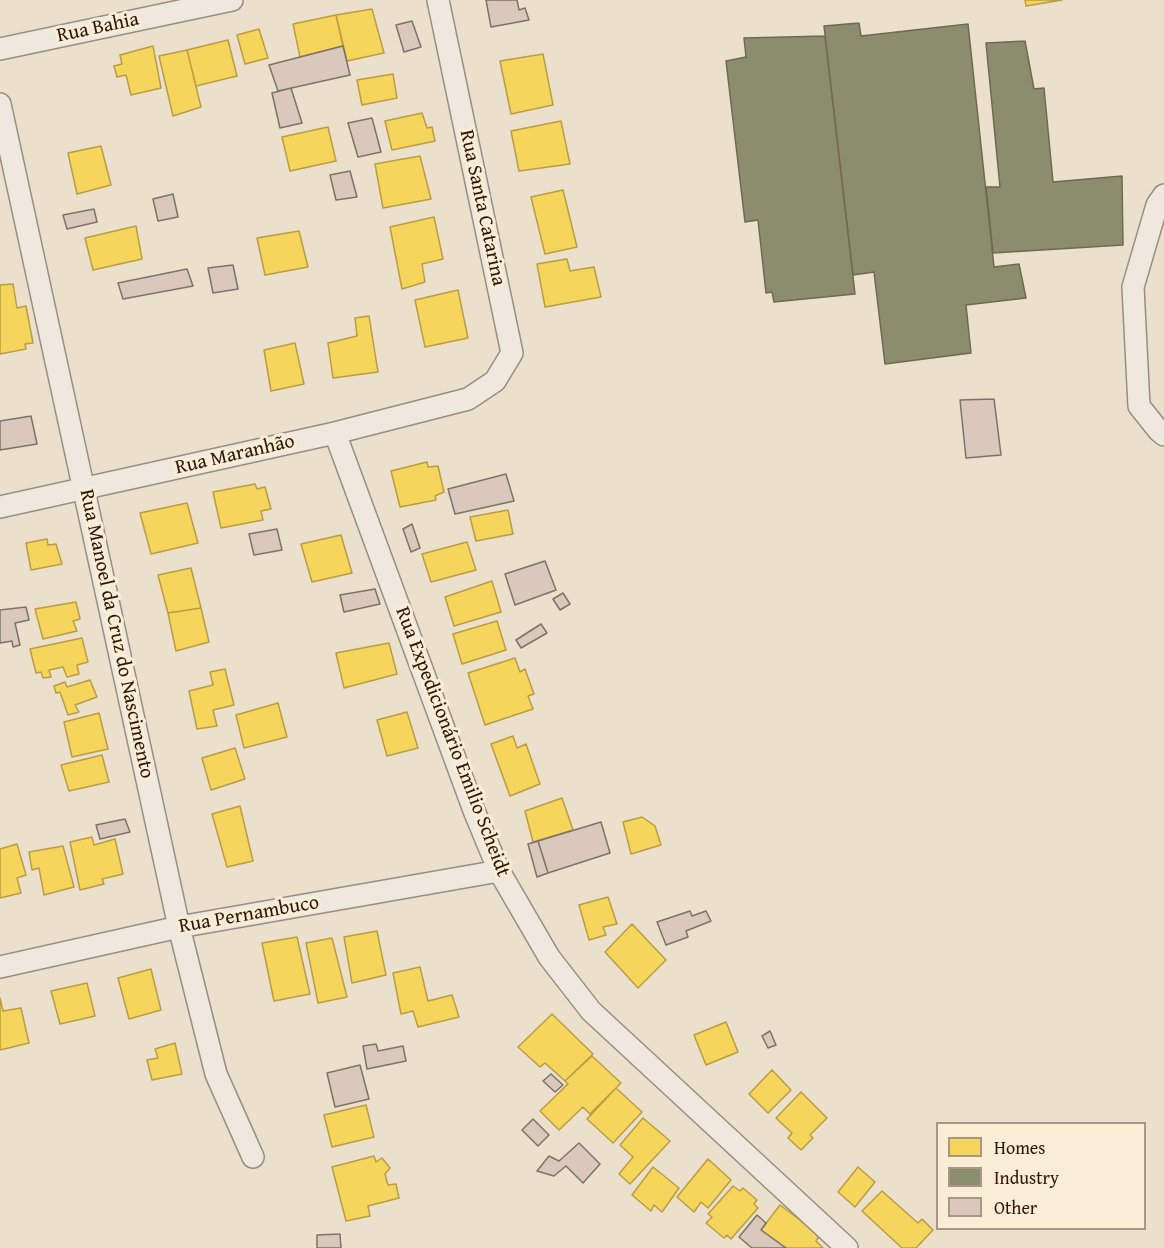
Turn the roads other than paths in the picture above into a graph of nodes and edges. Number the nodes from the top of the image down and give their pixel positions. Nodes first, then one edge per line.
1 (232, 0) edge
2 (438, 0) edge
3 (0, 49) edge
4 (0, 104) edge
5 (1164, 195) edge
6 (468, 399) joint
7 (334, 433) junction
8 (1164, 435) edge
9 (85, 489) junction
10 (0, 507) edge
11 (499, 871) junction
12 (179, 927) junction
13 (0, 967) edge
14 (253, 1157) dead end
15 (845, 1247) edge

1 - 3 street, Rua Bahia
2 - 6 street, Rua Santa Catarina
4 - 9 street, Rua Manoel da Cruz do Nascimento
5 - 8 street
6 - 7 street, Rua Maranhão
7 - 9 street, Rua Maranhão
7 - 11 street, Rua Expedicionário Emilio Scheidt
9 - 10 street, Rua Maranhão
9 - 12 street, Rua Manoel da Cruz do Nascimento
11 - 12 street, Rua Pernambuco
11 - 15 street, Rua Expedicionário Emilio Scheidt
12 - 13 street, Rua Pernambuco
12 - 14 street, Rua Manoel da Cruz do Nascimento

